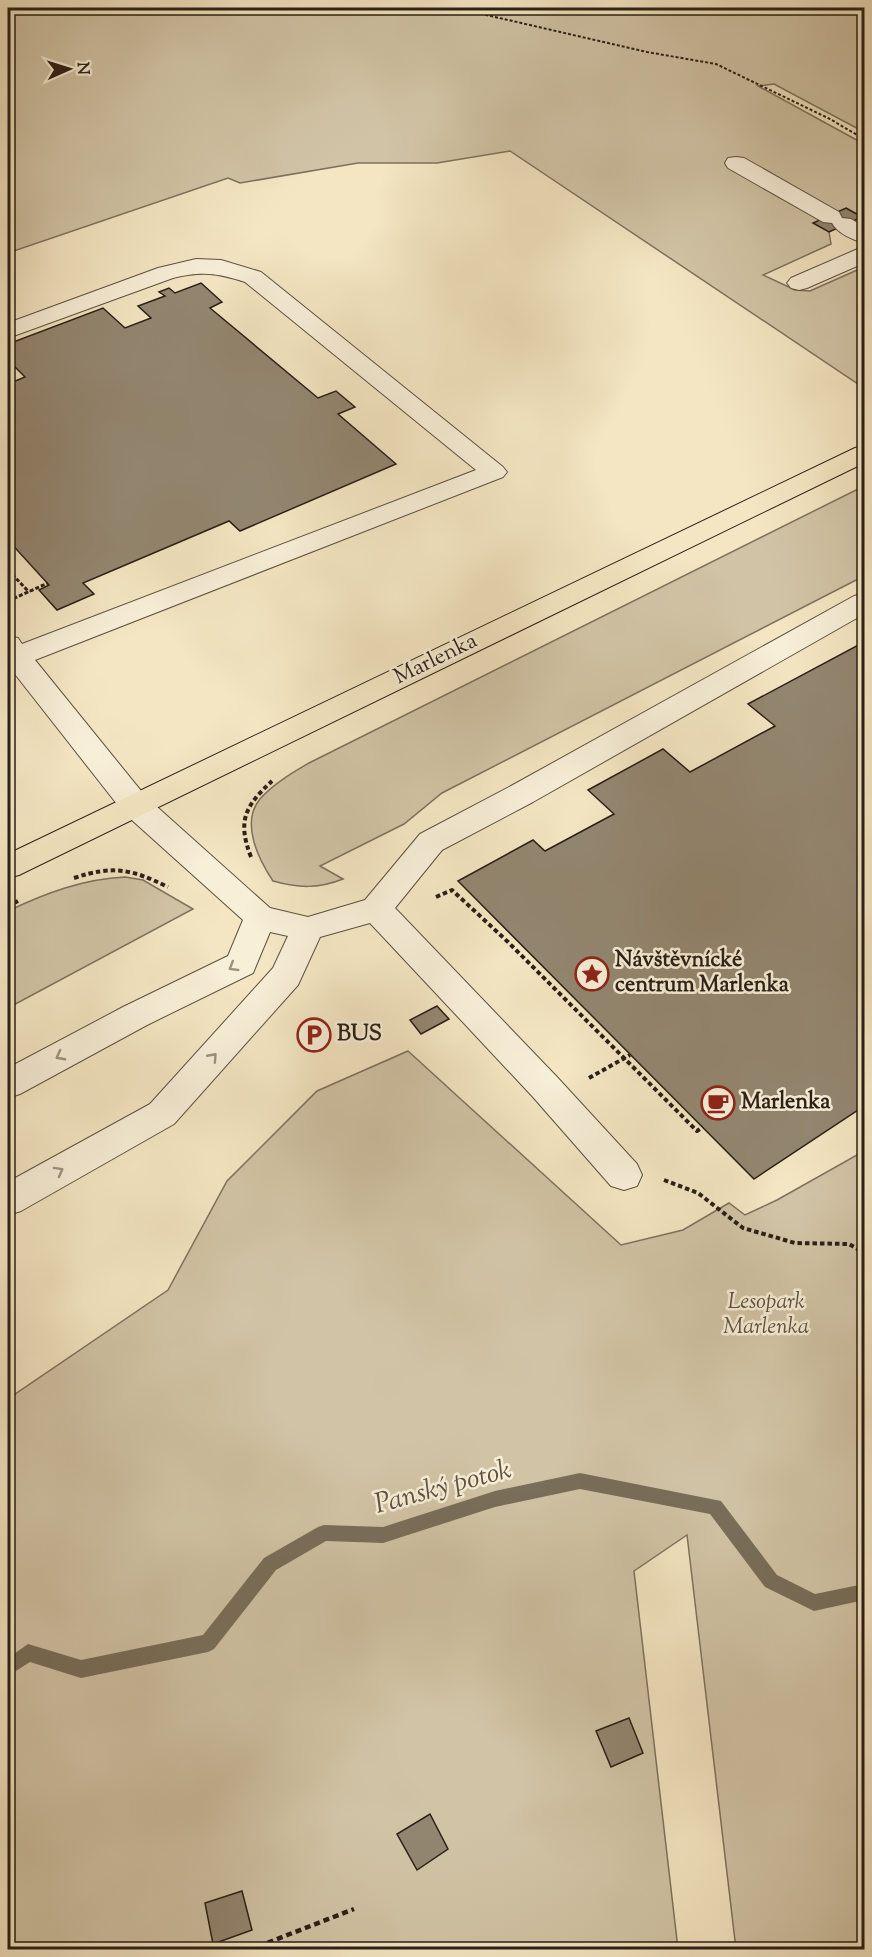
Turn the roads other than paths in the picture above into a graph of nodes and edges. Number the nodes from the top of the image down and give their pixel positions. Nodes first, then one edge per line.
1 (736, 163) dead end
2 (864, 236) edge
3 (864, 256) edge
4 (799, 284) dead end
5 (8, 331) edge
6 (864, 453) edge
7 (864, 602) edge
8 (11, 654) edge
9 (135, 805) junction
10 (8, 867) edge
11 (376, 909) junction
12 (260, 917) junction
13 (308, 929) junction
14 (8, 1083) edge
15 (624, 1175) road end
16 (8, 1200) edge

1 - 2 lane
3 - 4 lane
5 - 8 lane
6 - 9 main road, Marlenka
7 - 11 lane
8 - 9 lane
9 - 10 main road, Marlenka
9 - 12 lane
11 - 13 lane
11 - 15 lane
12 - 13 lane
12 -> 14 lane
16 -> 13 lane

